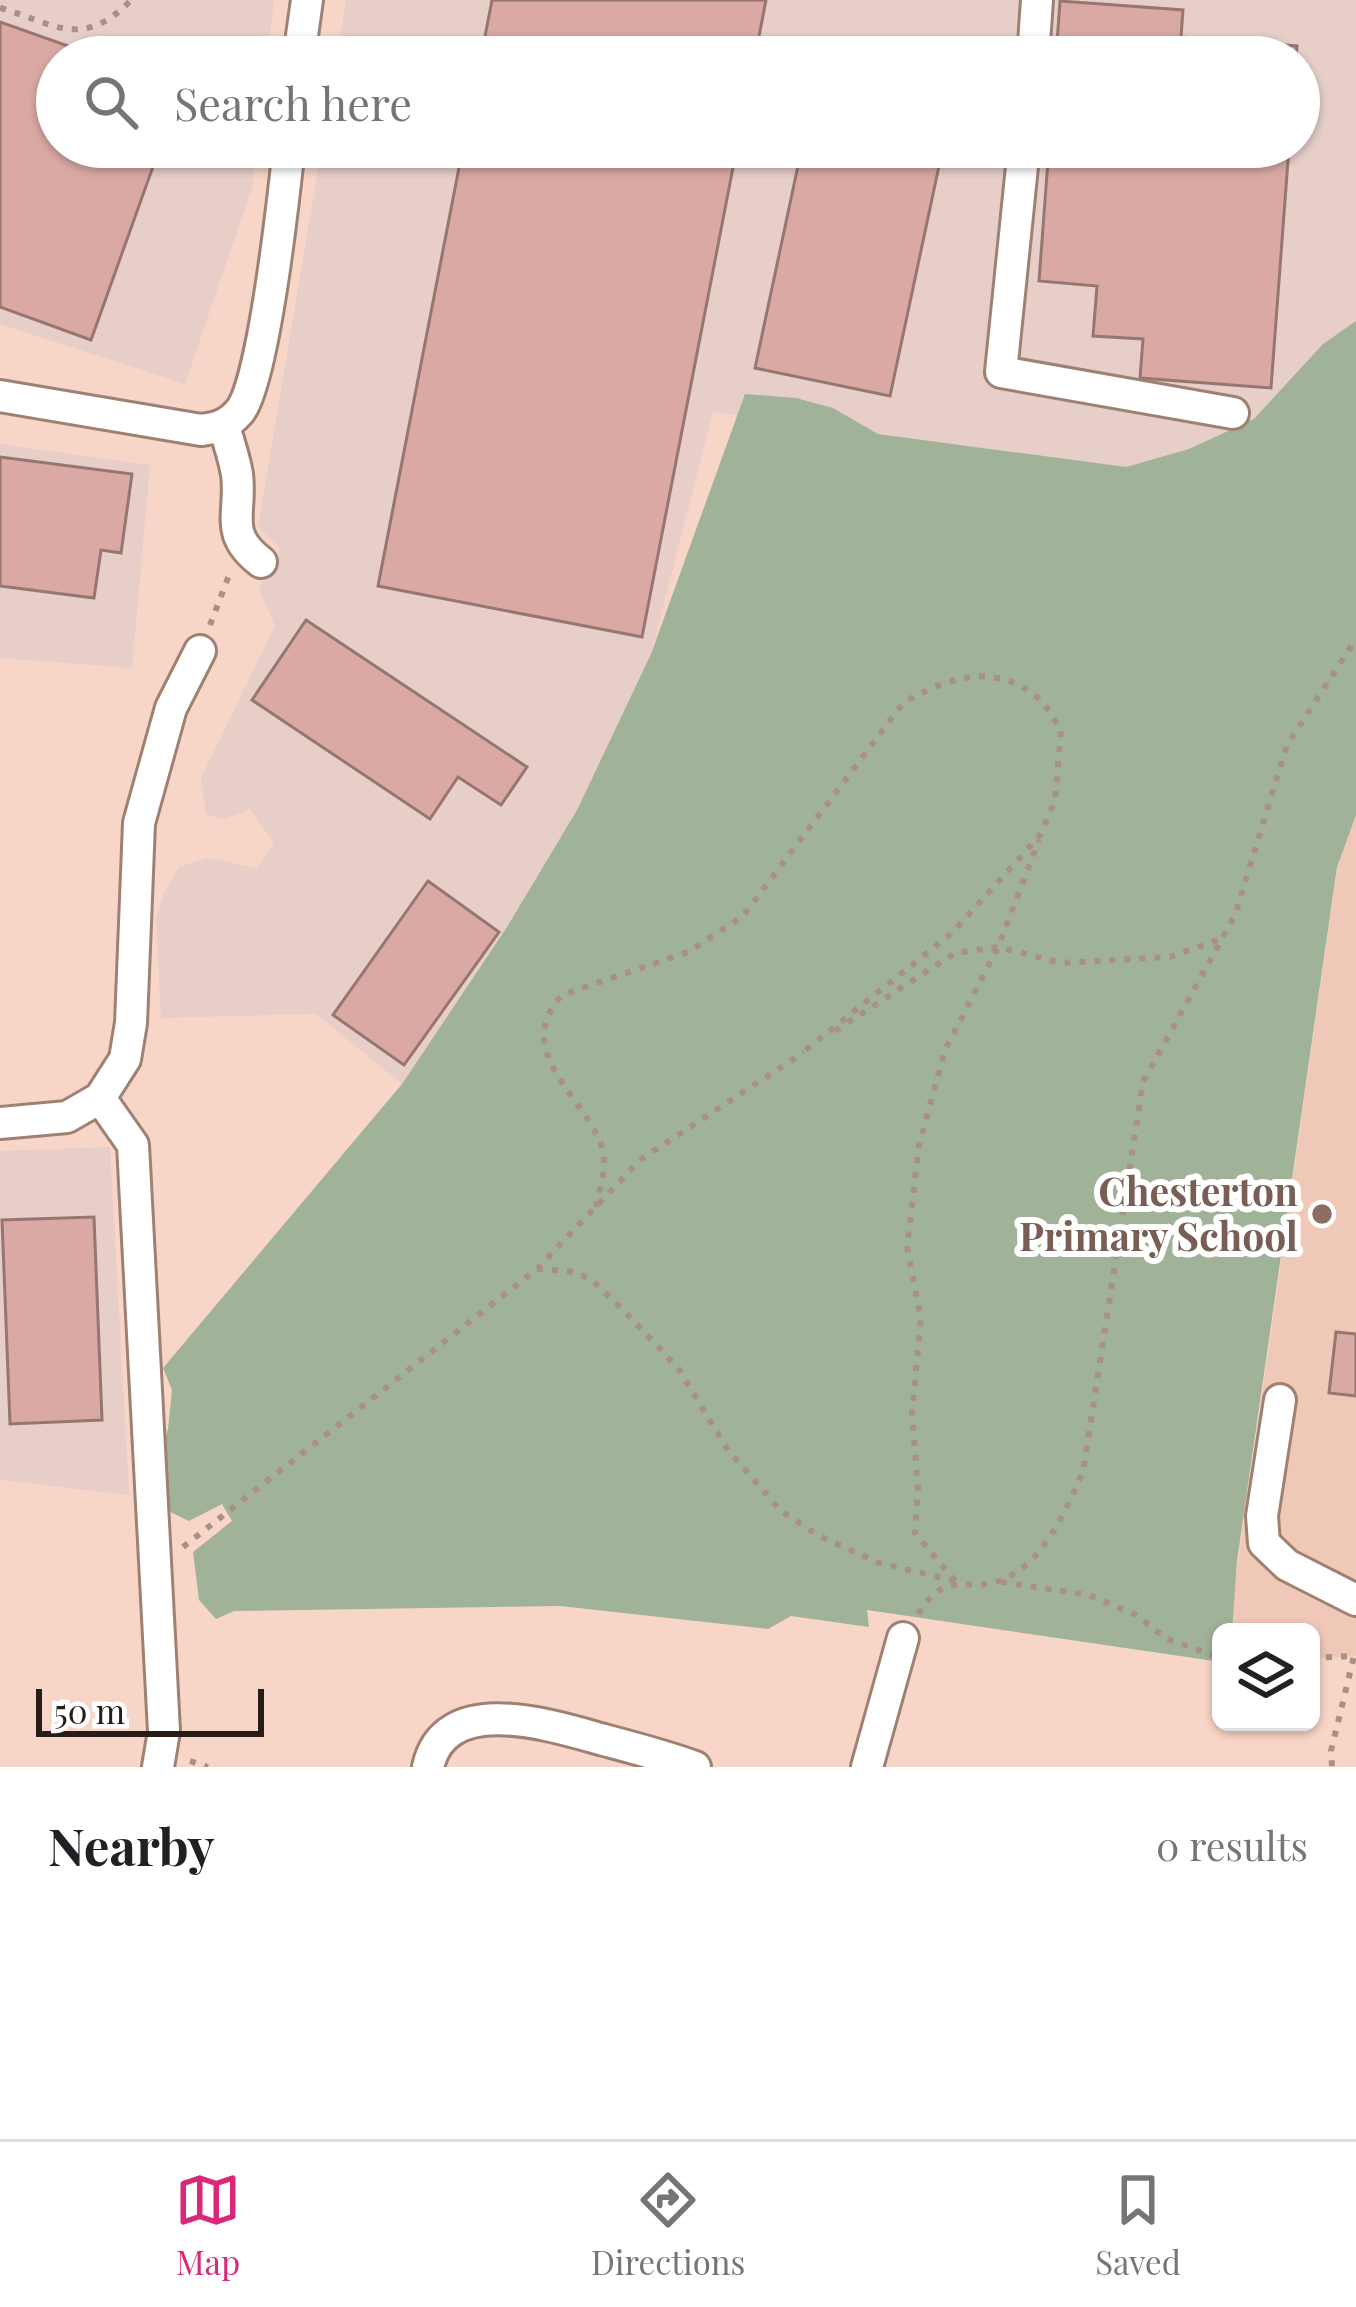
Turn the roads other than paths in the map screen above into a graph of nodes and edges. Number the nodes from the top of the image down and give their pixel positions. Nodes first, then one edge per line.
1 (307, 0) edge
2 (1038, 2) edge
3 (302, 36) edge
4 (1035, 36) edge
5 (286, 168) edge
6 (1022, 168) edge
7 (0, 396) edge
8 (1233, 413) dead end
9 (224, 427) junction
10 (252, 553) road end
11 (200, 651) road end
12 (100, 1098) junction
13 (0, 1123) edge
14 (1280, 1400) dead end
15 (1356, 1600) edge
16 (903, 1638) road end
17 (158, 1767) edge
18 (428, 1767) edge
19 (695, 1767) edge
20 (867, 1767) edge

1 - 3 street
2 - 4 street
5 - 9 street
6 - 8 street
7 - 9 street
9 - 10 street
11 - 12 street
12 - 13 street
12 - 17 street
14 - 15 street
16 - 20 street
18 - 19 street

